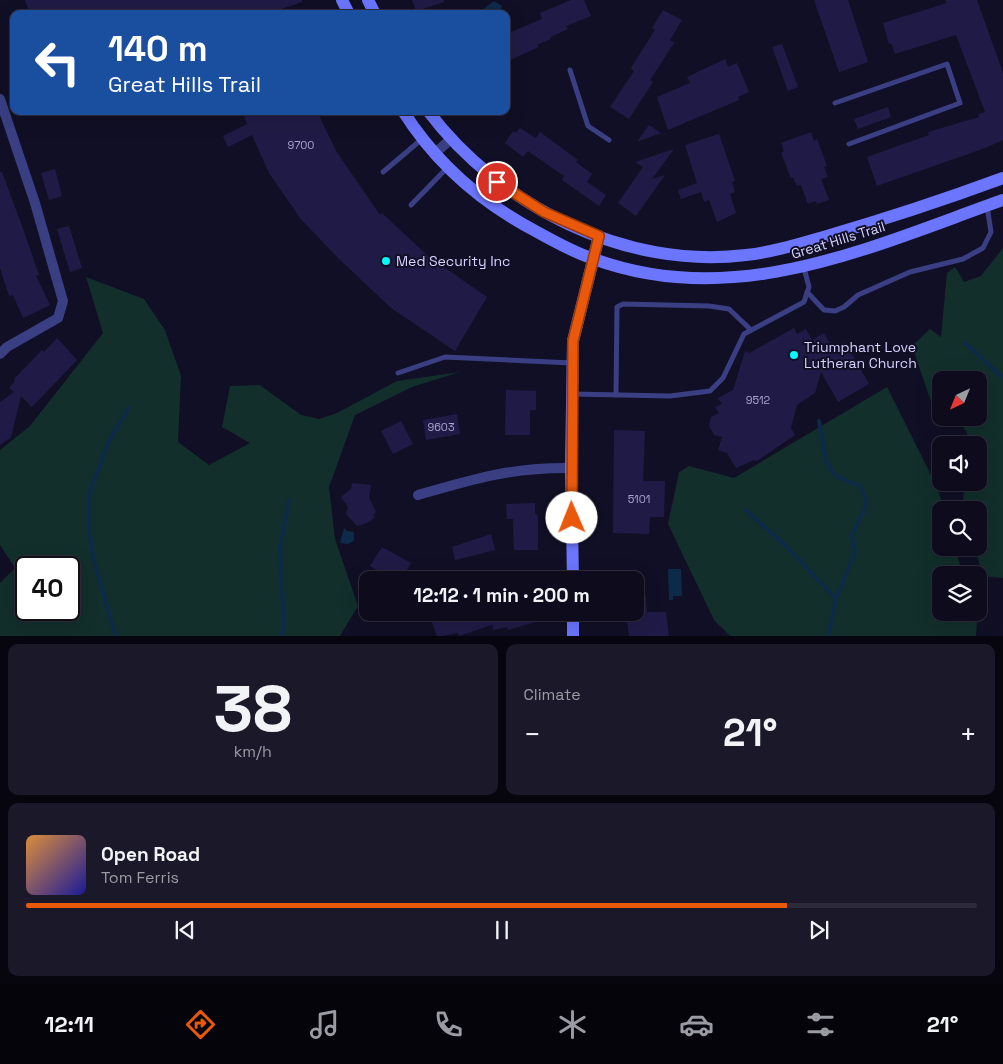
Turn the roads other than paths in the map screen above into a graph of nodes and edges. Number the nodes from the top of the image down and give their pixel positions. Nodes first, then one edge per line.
1 (570, 70) dead end
2 (0, 99) edge
3 (835, 103) dead end
4 (406, 115) edge
5 (431, 115) edge
6 (422, 139) junction
7 (451, 139) junction
8 (608, 140) dead end
9 (849, 144) dead end
10 (434, 154) junction
11 (447, 168) junction
12 (383, 172) dead end
13 (1003, 178) edge
14 (1003, 200) edge
15 (411, 205) dead end
16 (987, 206) junction
17 (599, 236) junction
18 (593, 259) junction
19 (804, 268) junction
20 (807, 292) junction
21 (751, 330) junction
22 (0, 354) edge
23 (572, 363) junction
24 (398, 373) dead end
25 (572, 394) junction
26 (616, 394) junction
27 (571, 468) junction
28 (418, 494) dead end
29 (572, 571) edge
30 (573, 621) edge
31 (573, 636) edge

1 - 8 lane
2 - 22 street
3 - 9 lane
4 - 6 street, Great Hills Trail
5 - 7 street, Great Hills Trail
6 - 10 street, Great Hills Trail
6 - 12 lane
7 - 10 street
7 - 17 street, Great Hills Trail
10 - 11 street, Great Hills Trail
11 - 15 lane
11 - 18 street, Great Hills Trail
13 - 17 street, Great Hills Trail
14 - 16 street, Great Hills Trail
16 - 19 street, Great Hills Trail
16 - 20 lane
17 - 18 street
18 - 19 street, Great Hills Trail
18 - 23 street
19 - 20 lane
20 - 21 lane
21 - 26 lane
21 - 26 lane
23 - 24 lane
23 - 25 street
25 - 26 lane
25 - 27 street
27 - 28 street
27 - 29 street
30 - 31 street

